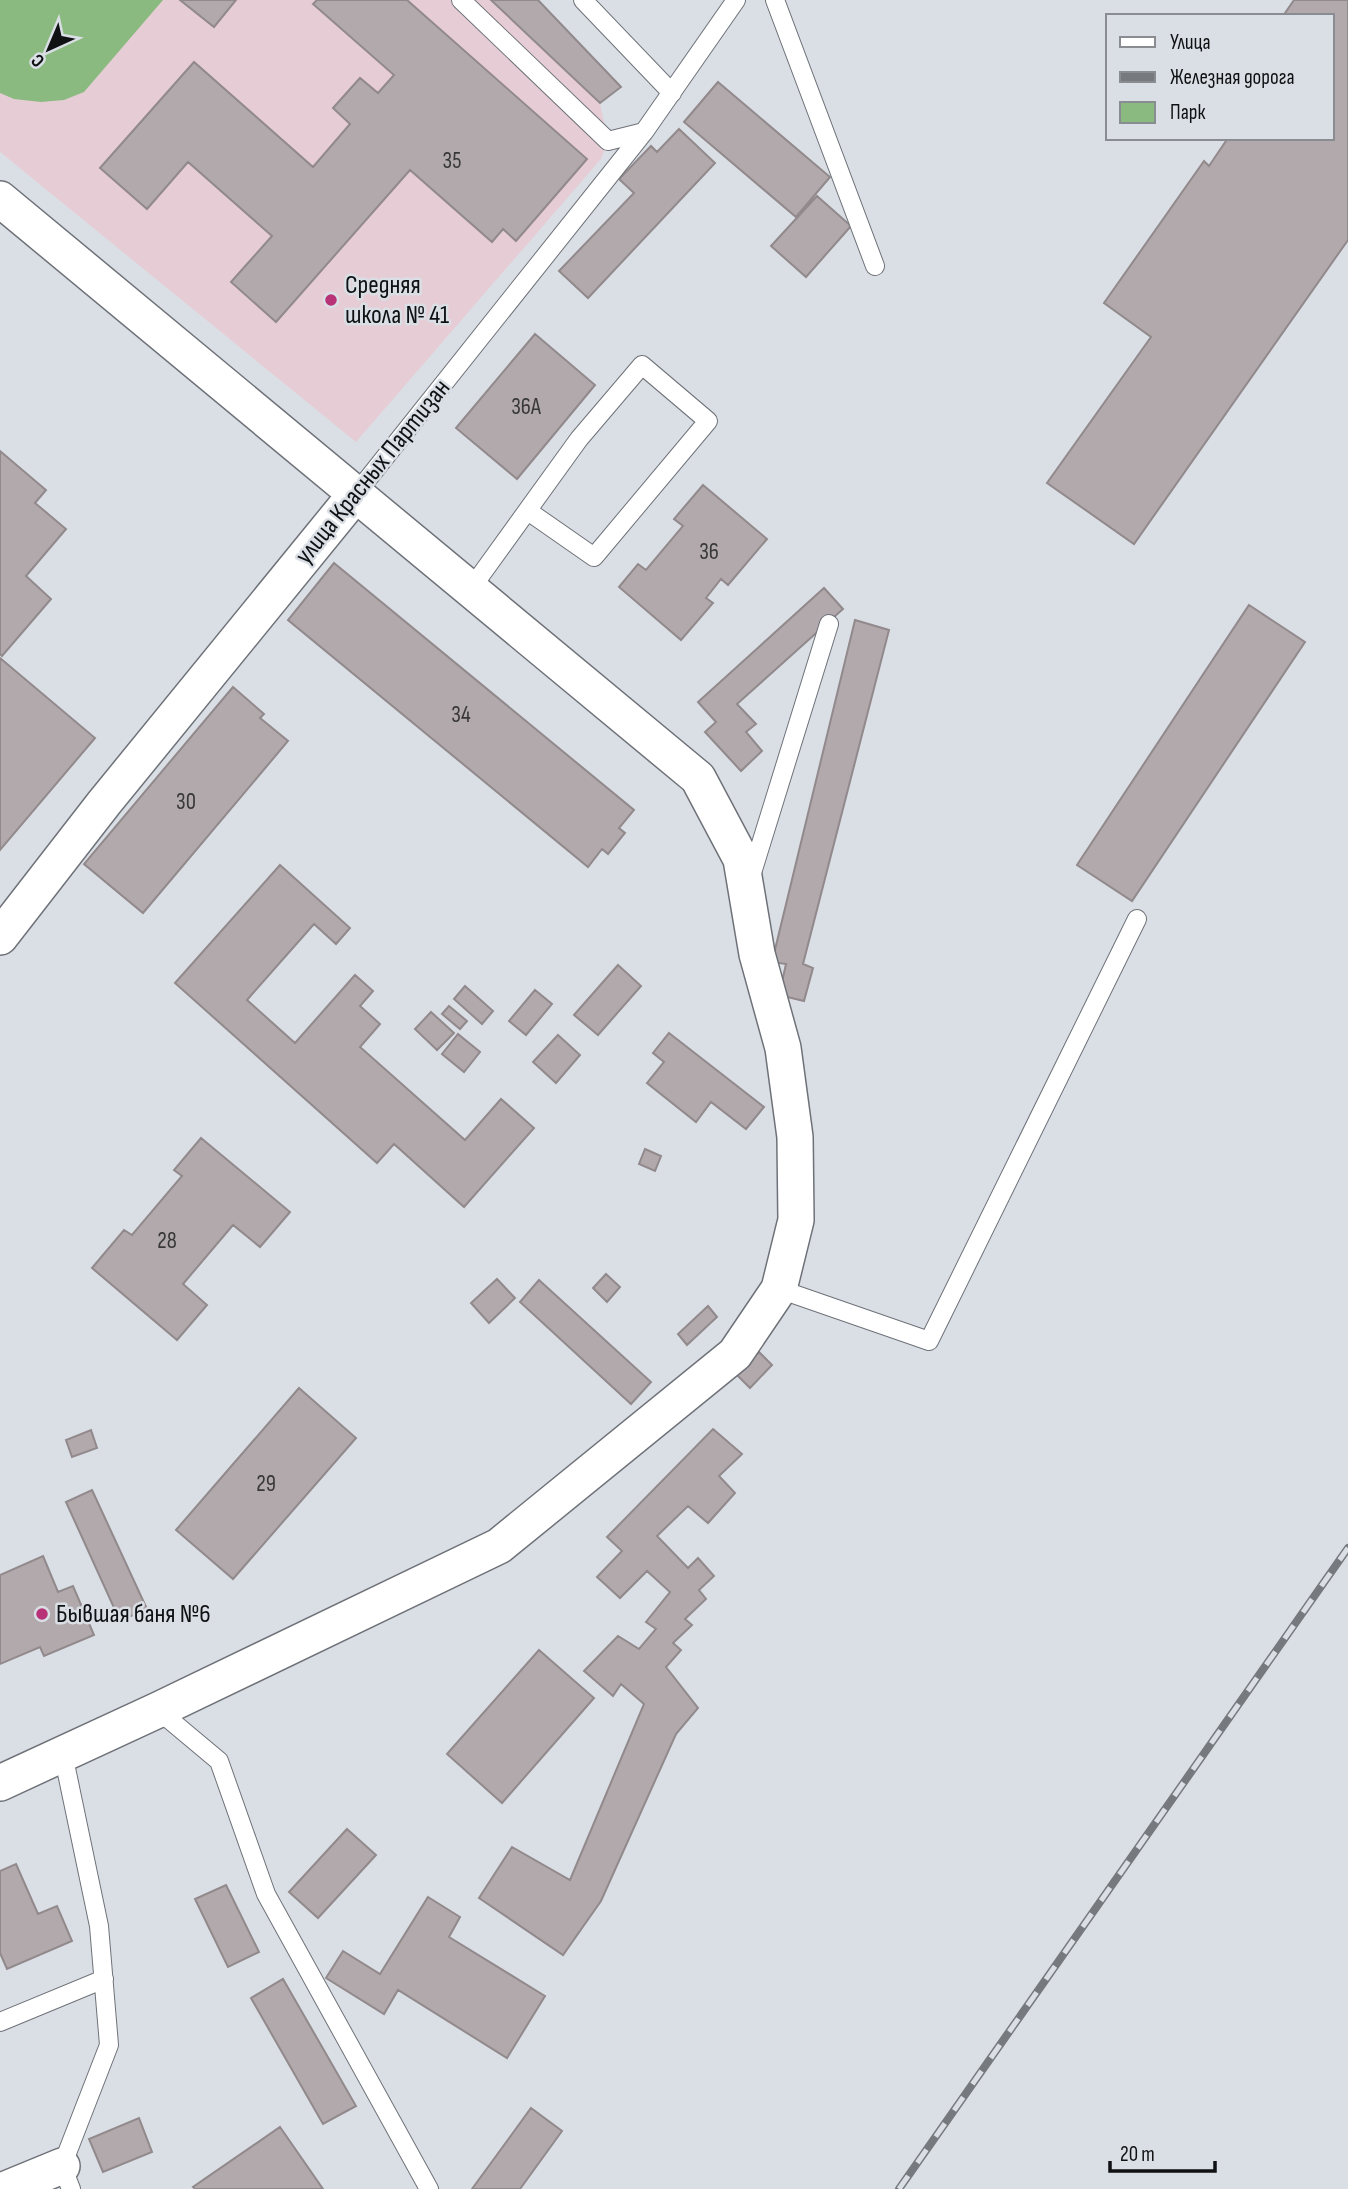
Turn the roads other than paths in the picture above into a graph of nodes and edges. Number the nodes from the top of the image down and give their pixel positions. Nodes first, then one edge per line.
1 (461, 0) edge
2 (583, 0) edge
3 (736, 0) edge
4 (775, 0) edge
5 (672, 93) junction
6 (644, 132) junction
7 (0, 198) edge
8 (875, 266) dead end
9 (355, 495) junction
10 (528, 511) junction
11 (470, 590) junction
12 (829, 624) dead end
13 (746, 892) junction
14 (1137, 919) dead end
15 (0, 937) edge
16 (779, 1289) junction
17 (158, 1710) junction
18 (63, 1754) junction
19 (0, 1783) edge
20 (104, 1979) junction
21 (0, 2022) edge
22 (67, 2178) edge
23 (6, 2189) edge
24 (429, 2189) edge

1 - 6 lane
2 - 5 lane
3 - 5 lane, улица Красных Партизан
4 - 8 lane
5 - 6 lane, улица Красных Партизан
6 - 9 lane, улица Красных Партизан
7 - 9 street
9 - 11 street
9 - 15 street, улица Красных Партизан
10 - 10 lane
10 - 11 lane
11 - 13 street
12 - 13 lane
13 - 16 street
14 - 16 lane
16 - 17 street
17 - 18 street
17 - 24 lane
18 - 19 street
18 - 20 lane
20 - 21 lane
20 - 22 lane
22 - 23 street

